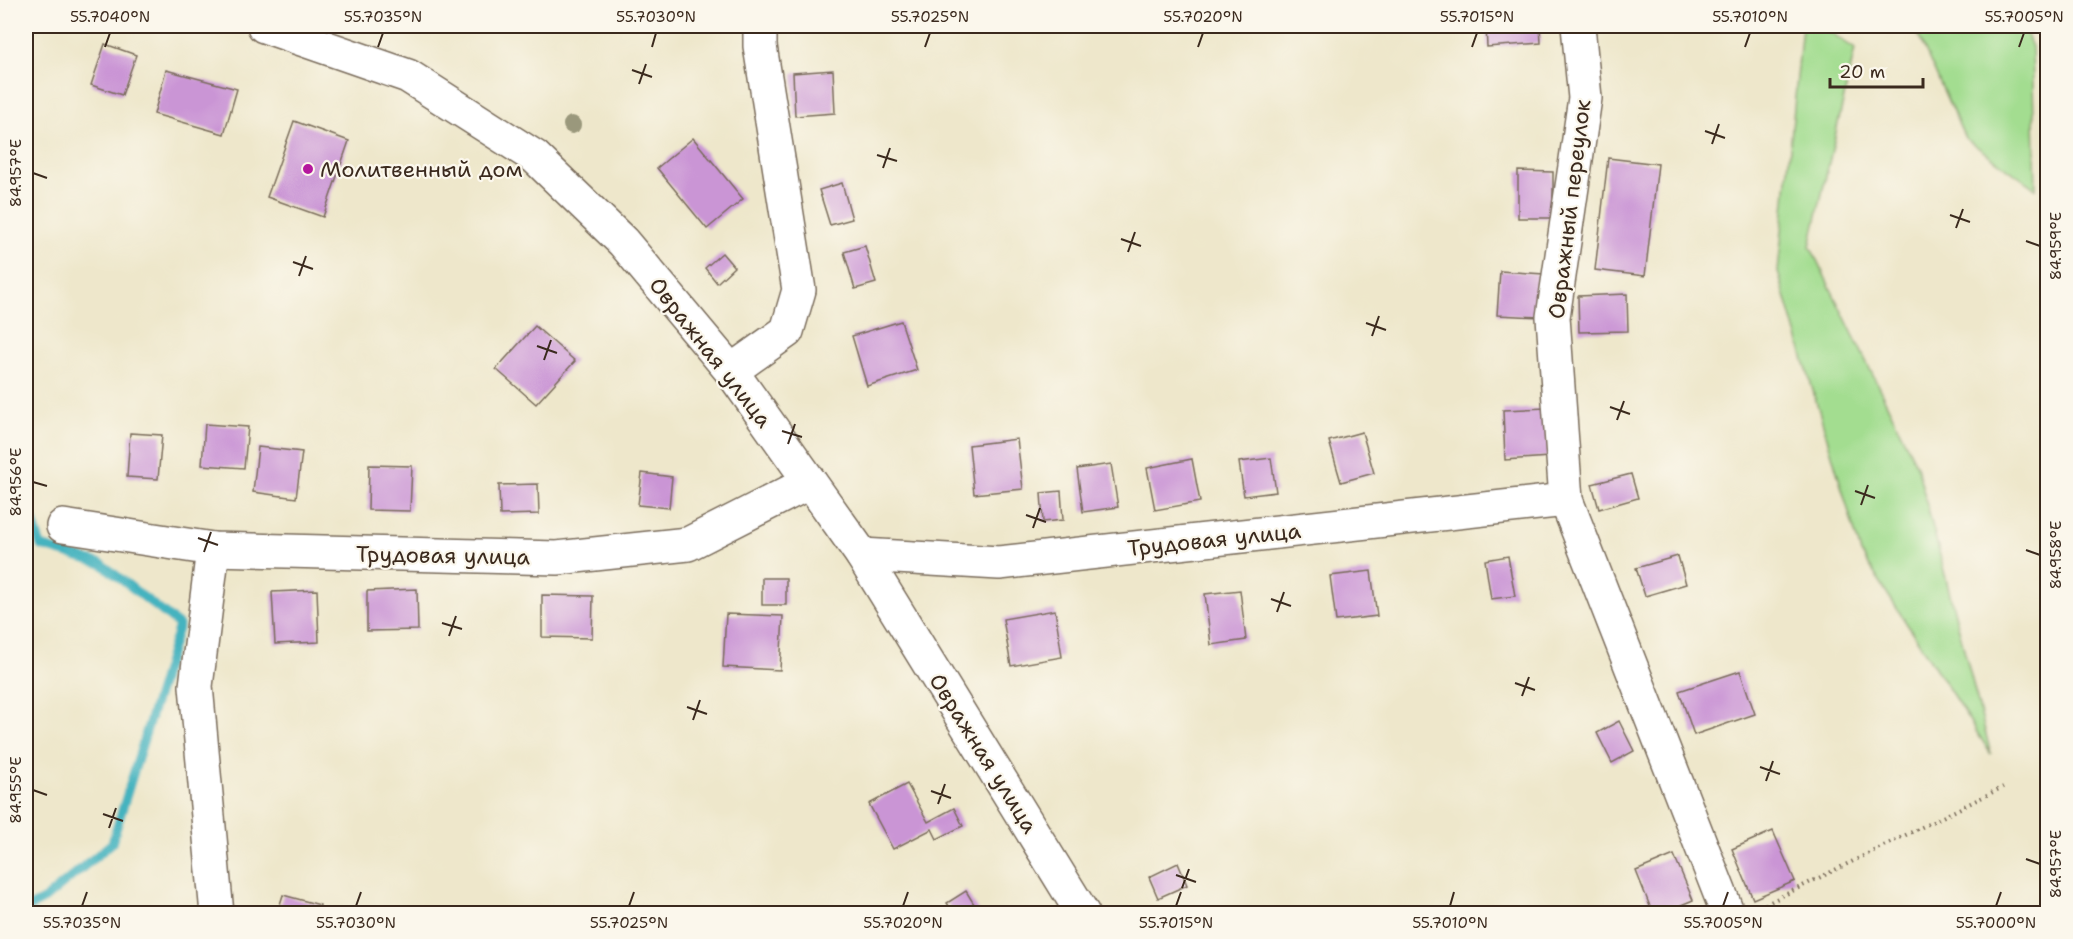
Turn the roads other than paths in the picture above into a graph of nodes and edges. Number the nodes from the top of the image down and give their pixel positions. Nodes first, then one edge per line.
1 (264, 26) edge
2 (760, 26) edge
3 (1578, 26) edge
4 (731, 371) junction
5 (810, 482) junction
6 (1566, 500) junction
7 (63, 526) dead end
8 (213, 549) junction
9 (862, 555) junction
10 (1742, 911) edge
11 (217, 914) edge
12 (1083, 914) edge

1 - 4 street, Овражная улица
2 - 4 street
3 - 6 street, Овражный переулок
4 - 5 street, Овражная улица
5 - 8 street, Трудовая улица
5 - 9 street, Овражная улица
6 - 9 street, Трудовая улица
6 - 10 street, Овражный переулок
7 - 8 street, Трудовая улица
8 - 11 street
9 - 12 street, Овражная улица

